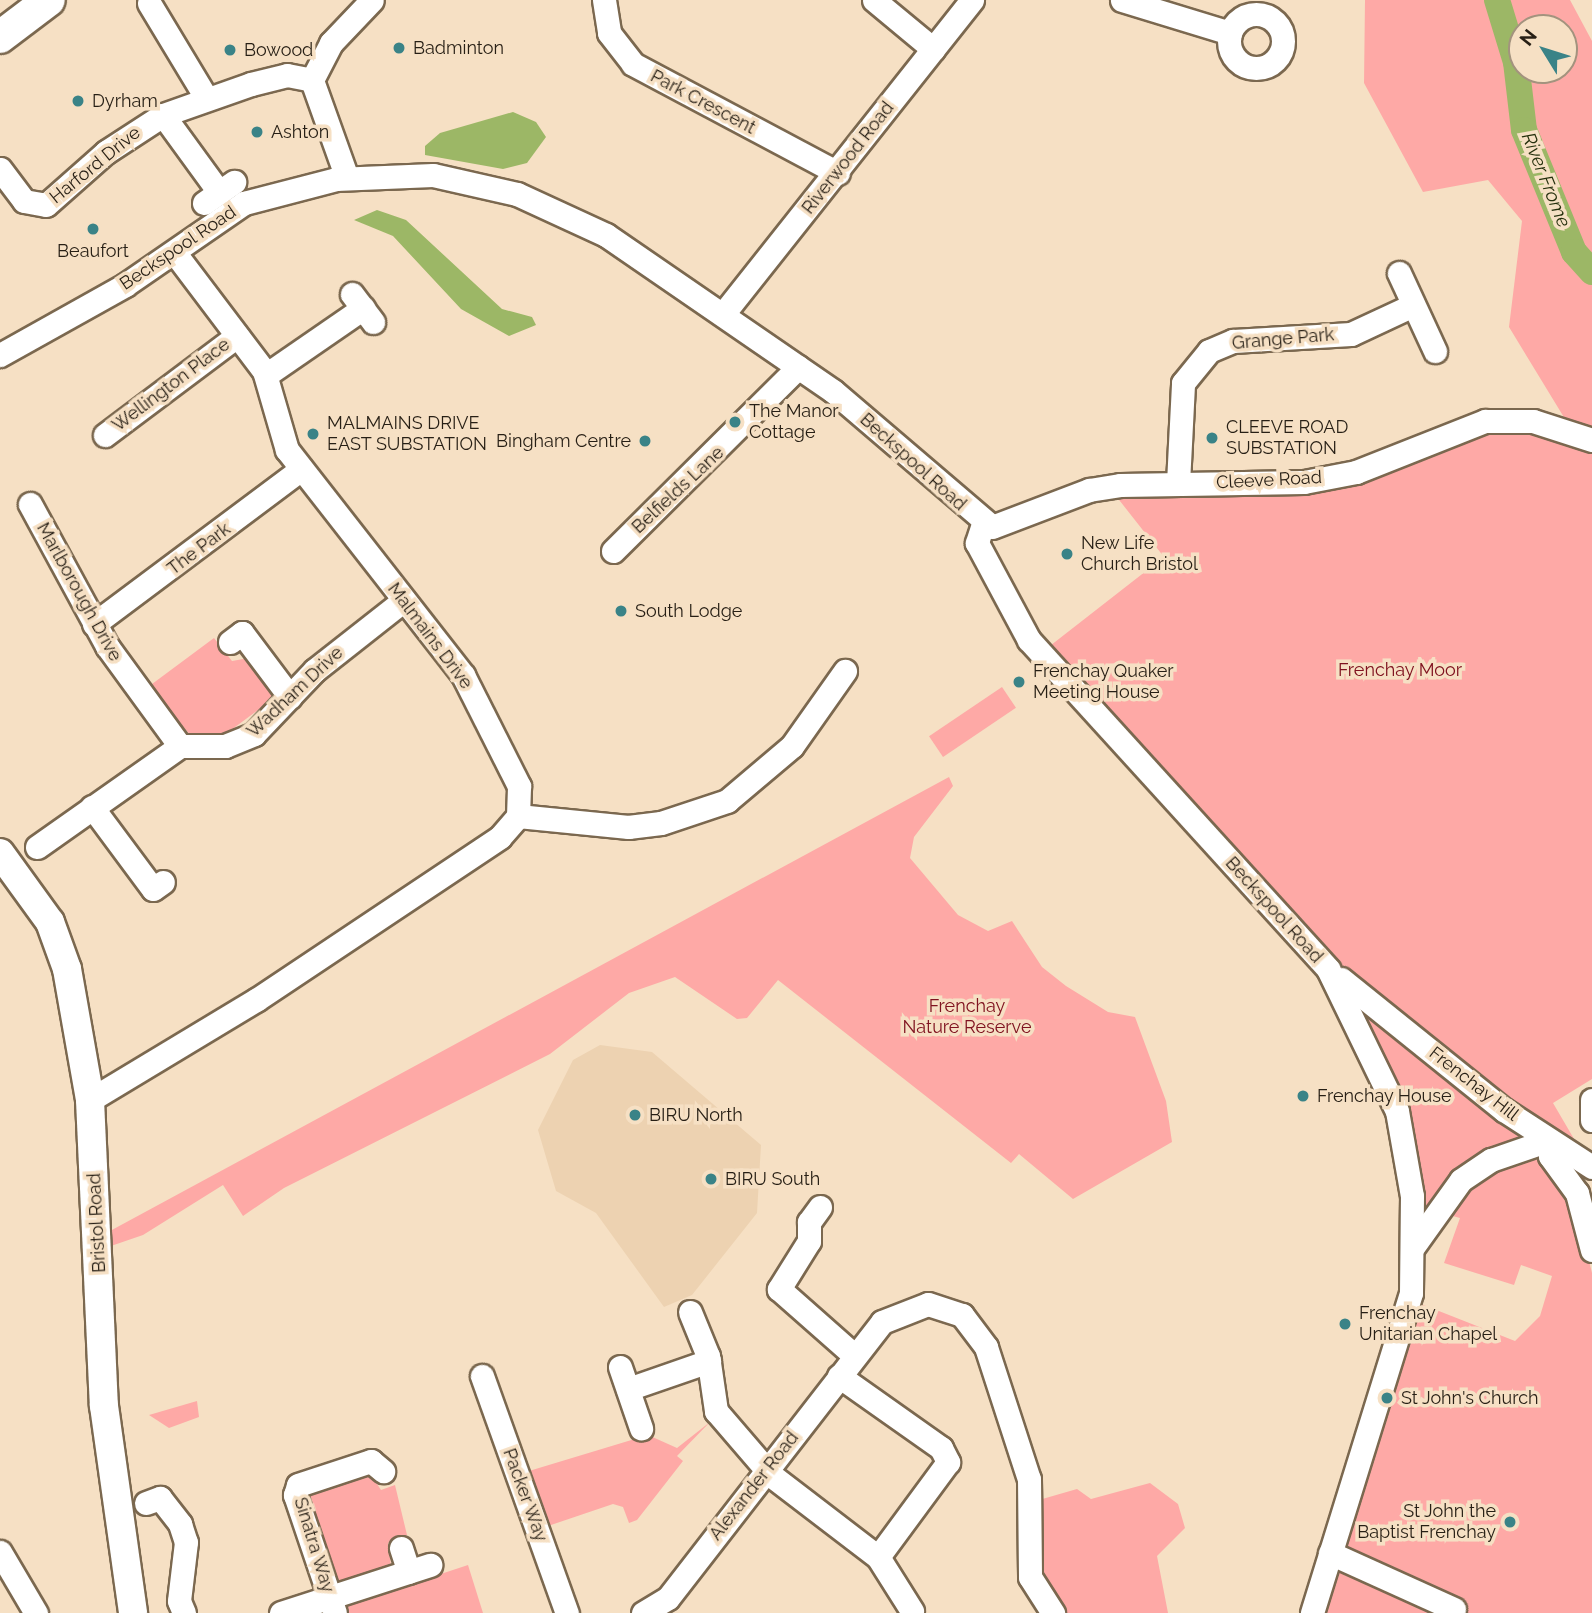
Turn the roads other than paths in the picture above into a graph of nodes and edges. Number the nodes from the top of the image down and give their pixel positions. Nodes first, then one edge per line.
1 (49, 0) edge
2 (372, 0) edge
3 (604, 0) edge
4 (874, 0) edge
5 (972, 0) edge
6 (1122, 0) edge
7 (149, 3) dead end
8 (1230, 33) dead end
9 (0, 37) edge
10 (933, 49) junction
11 (312, 80) junction
12 (205, 96) junction
13 (163, 115) junction
14 (0, 169) edge
15 (838, 173) junction
16 (347, 178) junction
17 (219, 192) dead end
18 (174, 252) junction
19 (1399, 273) dead end
20 (1411, 306) junction
21 (363, 308) dead end
22 (723, 314) junction
23 (237, 336) junction
24 (1436, 351) dead end
25 (0, 355) edge
26 (798, 367) junction
27 (266, 375) junction
28 (105, 435) dead end
29 (1592, 440) edge
30 (301, 469) junction
31 (1178, 483) junction
32 (30, 504) dead end
33 (983, 524) junction
34 (613, 551) dead end
35 (404, 600) junction
36 (94, 624) junction
37 (230, 642) dead end
38 (845, 671) dead end
39 (290, 697) junction
40 (180, 746) junction
41 (92, 807) junction
42 (518, 816) junction
43 (37, 848) dead end
44 (0, 853) edge
45 (163, 882) dead end
46 (1328, 969) junction
47 (90, 1100) junction
48 (1592, 1100) edge
49 (1592, 1120) edge
50 (1549, 1140) junction
51 (1592, 1167) edge
52 (820, 1208) dead end
53 (1413, 1247) junction
54 (1592, 1250) edge
55 (690, 1312) dead end
56 (857, 1353) junction
57 (709, 1361) junction
58 (620, 1367) dead end
59 (839, 1376) junction
60 (628, 1389) junction
61 (481, 1391) dead end
62 (641, 1428) dead end
63 (767, 1467) junction
64 (383, 1471) dead end
65 (146, 1503) dead end
66 (401, 1548) dead end
67 (0, 1552) edge
68 (1330, 1553) junction
69 (878, 1557) junction
70 (333, 1605) edge
71 (661, 1609) edge
72 (1454, 1609) dead end
73 (912, 1611) dead end
74 (36, 1613) edge
75 (133, 1613) edge
76 (184, 1613) edge
77 (281, 1613) edge
78 (568, 1613) edge
79 (1053, 1613) edge
80 (1312, 1613) edge

1 - 9 highway
2 - 11 street
3 - 15 street, Park Crescent
4 - 10 street
5 - 10 street, Riverwood Road
6 - 8 street
7 - 12 street
10 - 15 street, Riverwood Road
11 - 12 street, Harford Drive
11 - 16 street
12 - 13 street, Harford Drive
13 - 14 street, Harford Drive
13 - 17 street
15 - 22 street, Riverwood Road
16 - 18 street, Beckspool Road
16 - 22 street, Beckspool Road
18 - 23 street, Malmains Drive
18 - 25 street, Beckspool Road
19 - 20 street
20 - 24 street
20 - 31 street, Grange Park
21 - 27 street
22 - 26 street, Beckspool Road
23 - 27 street, Malmains Drive
23 - 28 street, Wellington Place
26 - 33 street, Beckspool Road
26 - 34 street, Belfields Lane
27 - 30 street, Malmains Drive
29 - 31 street, Cleeve Road
30 - 35 street, Malmains Drive
30 - 36 street, The Park
31 - 33 street, Cleeve Road
32 - 36 street, Marlborough Drive
33 - 46 street, Beckspool Road
35 - 39 street, Wadham Drive
35 - 42 street, Malmains Drive
36 - 40 street, Marlborough Drive
37 - 39 street
38 - 42 street
39 - 40 street, Wadham Drive
40 - 41 street
41 - 43 street
41 - 45 street
42 - 47 street
44 - 47 main road, Bristol Road
46 - 50 street, Frenchay Hill
46 - 53 street, Beckspool Road
47 - 75 main road, Bristol Road
48 - 49 street
50 - 51 street, Frenchay Hill
50 - 53 street
50 - 54 street
52 - 56 street
53 - 68 street, Beckspool Road
55 - 57 street
56 - 59 street, Alexander Road
56 - 79 street, Alexander Road
57 - 60 street
57 - 63 street
58 - 60 street
59 - 63 street, Alexander Road
59 - 69 street
60 - 62 street
61 - 78 street, Packer Way
63 - 69 street
63 - 71 street, Alexander Road
64 - 70 street, Sinatra Way
65 - 76 street
66 - 70 street
67 - 74 street
68 - 72 street
68 - 80 street, Beckspool Road
69 - 73 street
70 - 77 street

